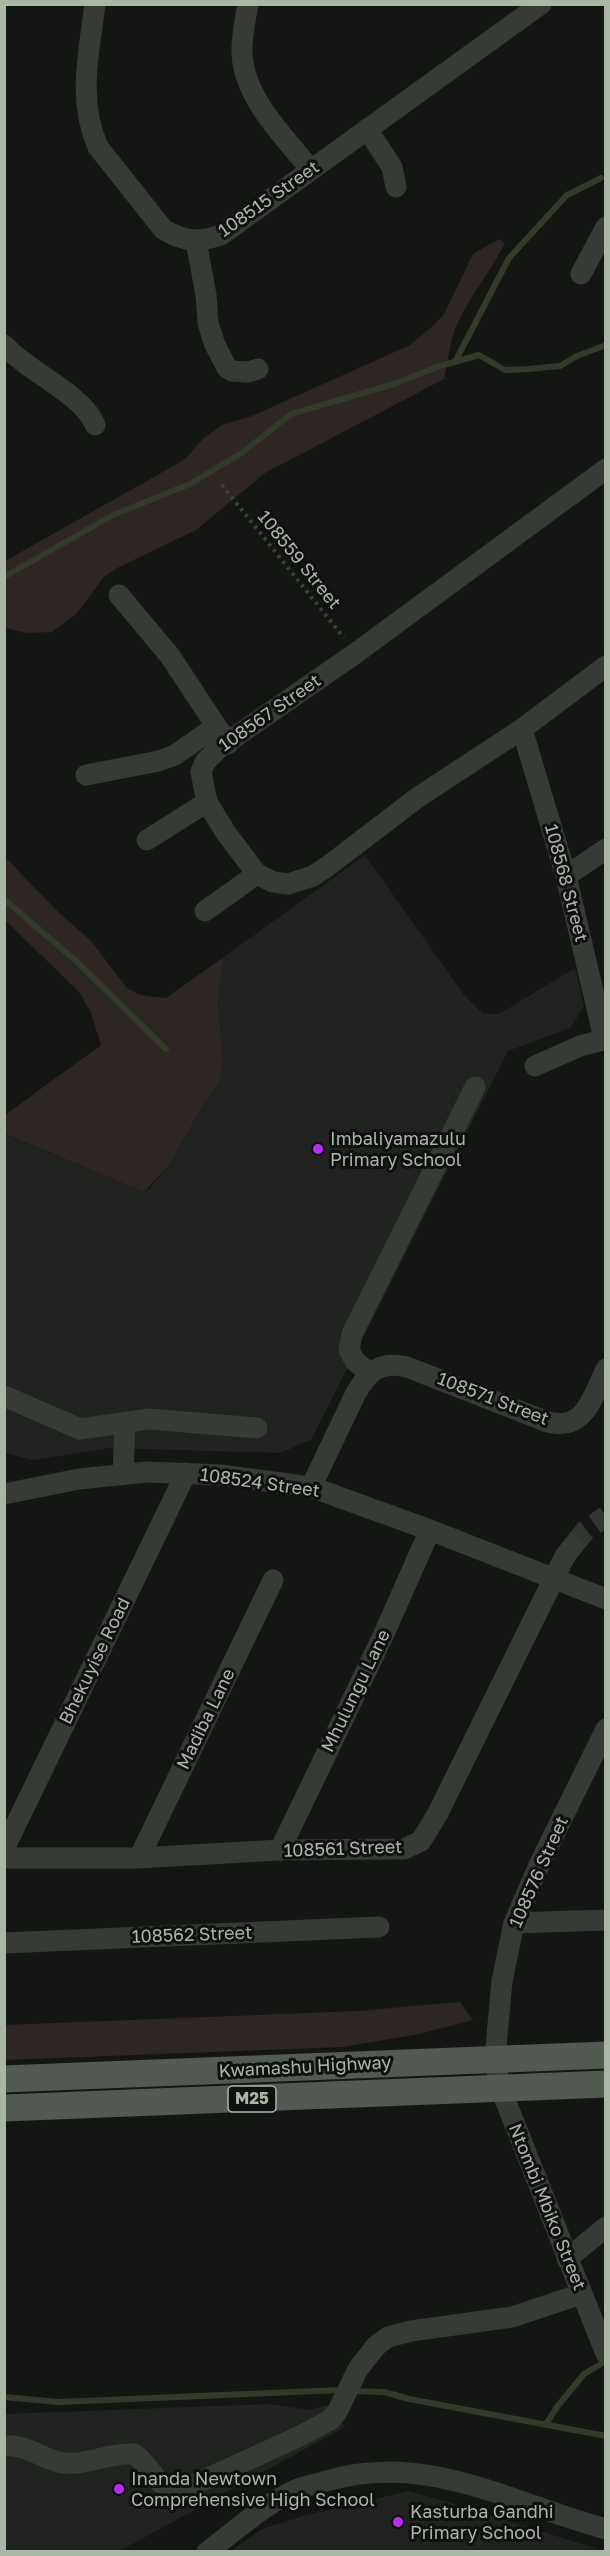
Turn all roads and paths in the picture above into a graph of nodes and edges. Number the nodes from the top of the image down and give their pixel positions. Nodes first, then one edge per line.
1 (95, 4) edge
2 (248, 4) edge
3 (541, 4) edge
4 (366, 129) junction
5 (311, 170) junction
6 (396, 187) dead end
7 (606, 227) edge
8 (196, 241) junction
9 (581, 274) dead end
10 (4, 345) edge
11 (258, 369) dead end
12 (95, 425) dead end
13 (606, 469) edge
14 (222, 485) dead end
15 (119, 595) dead end
16 (356, 653) junction
17 (606, 666) edge
18 (215, 727) junction
19 (522, 729) junction
20 (228, 744) junction
21 (86, 775) dead end
22 (207, 802) junction
23 (147, 840) dead end
24 (606, 849) edge
25 (257, 874) junction
26 (566, 876) junction
27 (205, 911) dead end
28 (605, 1038) edge
29 (535, 1066) dead end
30 (475, 1087) dead end
31 (606, 1369) edge
32 (369, 1373) junction
33 (4, 1396) edge
34 (125, 1422) junction
35 (257, 1428) dead end
36 (123, 1473) junction
37 (186, 1473) junction
38 (311, 1487) junction
39 (4, 1494) edge
40 (430, 1530) junction
41 (573, 1546) tunnel mouth
42 (555, 1579) junction
43 (273, 1580) dead end
44 (606, 1599) edge
45 (606, 1729) edge
46 (4, 1849) edge
47 (280, 1851) junction
48 (4, 1858) edge
49 (139, 1858) junction
50 (606, 1920) edge
51 (514, 1923) junction
52 (379, 1927) dead end
53 (4, 1943) edge
54 (606, 2055) edge
55 (495, 2058) junction
56 (4, 2079) edge
57 (606, 2085) edge
58 (500, 2087) junction
59 (4, 2108) edge
60 (606, 2227) edge
61 (567, 2259) junction
62 (581, 2294) junction
63 (603, 2347) edge
64 (4, 2446) edge
65 (606, 2529) edge
66 (207, 2552) edge

1 - 8 street, 108515 Street
2 - 5 street
3 - 4 street, 108515 Street
4 - 5 street, 108515 Street
4 - 6 street
5 - 8 street, 108515 Street
7 - 9 street
8 - 11 street
10 - 12 street
13 - 16 street, 108567 Street
14 - 16 path, 108559 Street
15 - 18 street
16 - 20 street, 108567 Street
17 - 19 street
18 - 20 street
18 - 21 street
19 - 25 street
19 - 26 street, 108568 Street
20 - 22 street, 108567 Street
22 - 23 street
22 - 25 street, 108567 Street
24 - 26 street
25 - 27 street
26 - 28 street, 108568 Street
28 - 29 street
30 - 32 street
31 - 32 street, 108571 Street
32 - 38 street
33 - 34 street
34 - 35 street
34 - 36 street
36 - 37 street, 108524 Street
36 - 39 street, 108524 Street
37 - 38 street, 108524 Street
37 - 46 street, Bhekuyise Road
38 - 40 street, 108524 Street
40 - 42 street, 108524 Street
40 - 47 street, Mhulungu Lane
41 - 42 street, 108561 Street
42 - 44 street, 108524 Street
42 - 47 street, 108561 Street
43 - 49 street, Madiba Lane
45 - 51 street, 108576 Street
47 - 49 street, 108561 Street
48 - 49 street, 108561 Street
50 - 51 street
51 - 55 street, 108576 Street
52 - 53 street, 108562 Street
54 - 55 main road, Kwamashu Highway / M25
55 - 56 main road, Kwamashu Highway / M25
55 - 58 street, Ntombi Mbiko Street
57 - 58 main road, Kwamashu Highway / M25
58 - 59 main road, Kwamashu Highway / M25
58 - 61 street, Ntombi Mbiko Street
60 - 61 street
61 - 62 street, Ntombi Mbiko Street
62 - 63 street, Ntombi Mbiko Street
62 - 64 street
65 - 66 street

